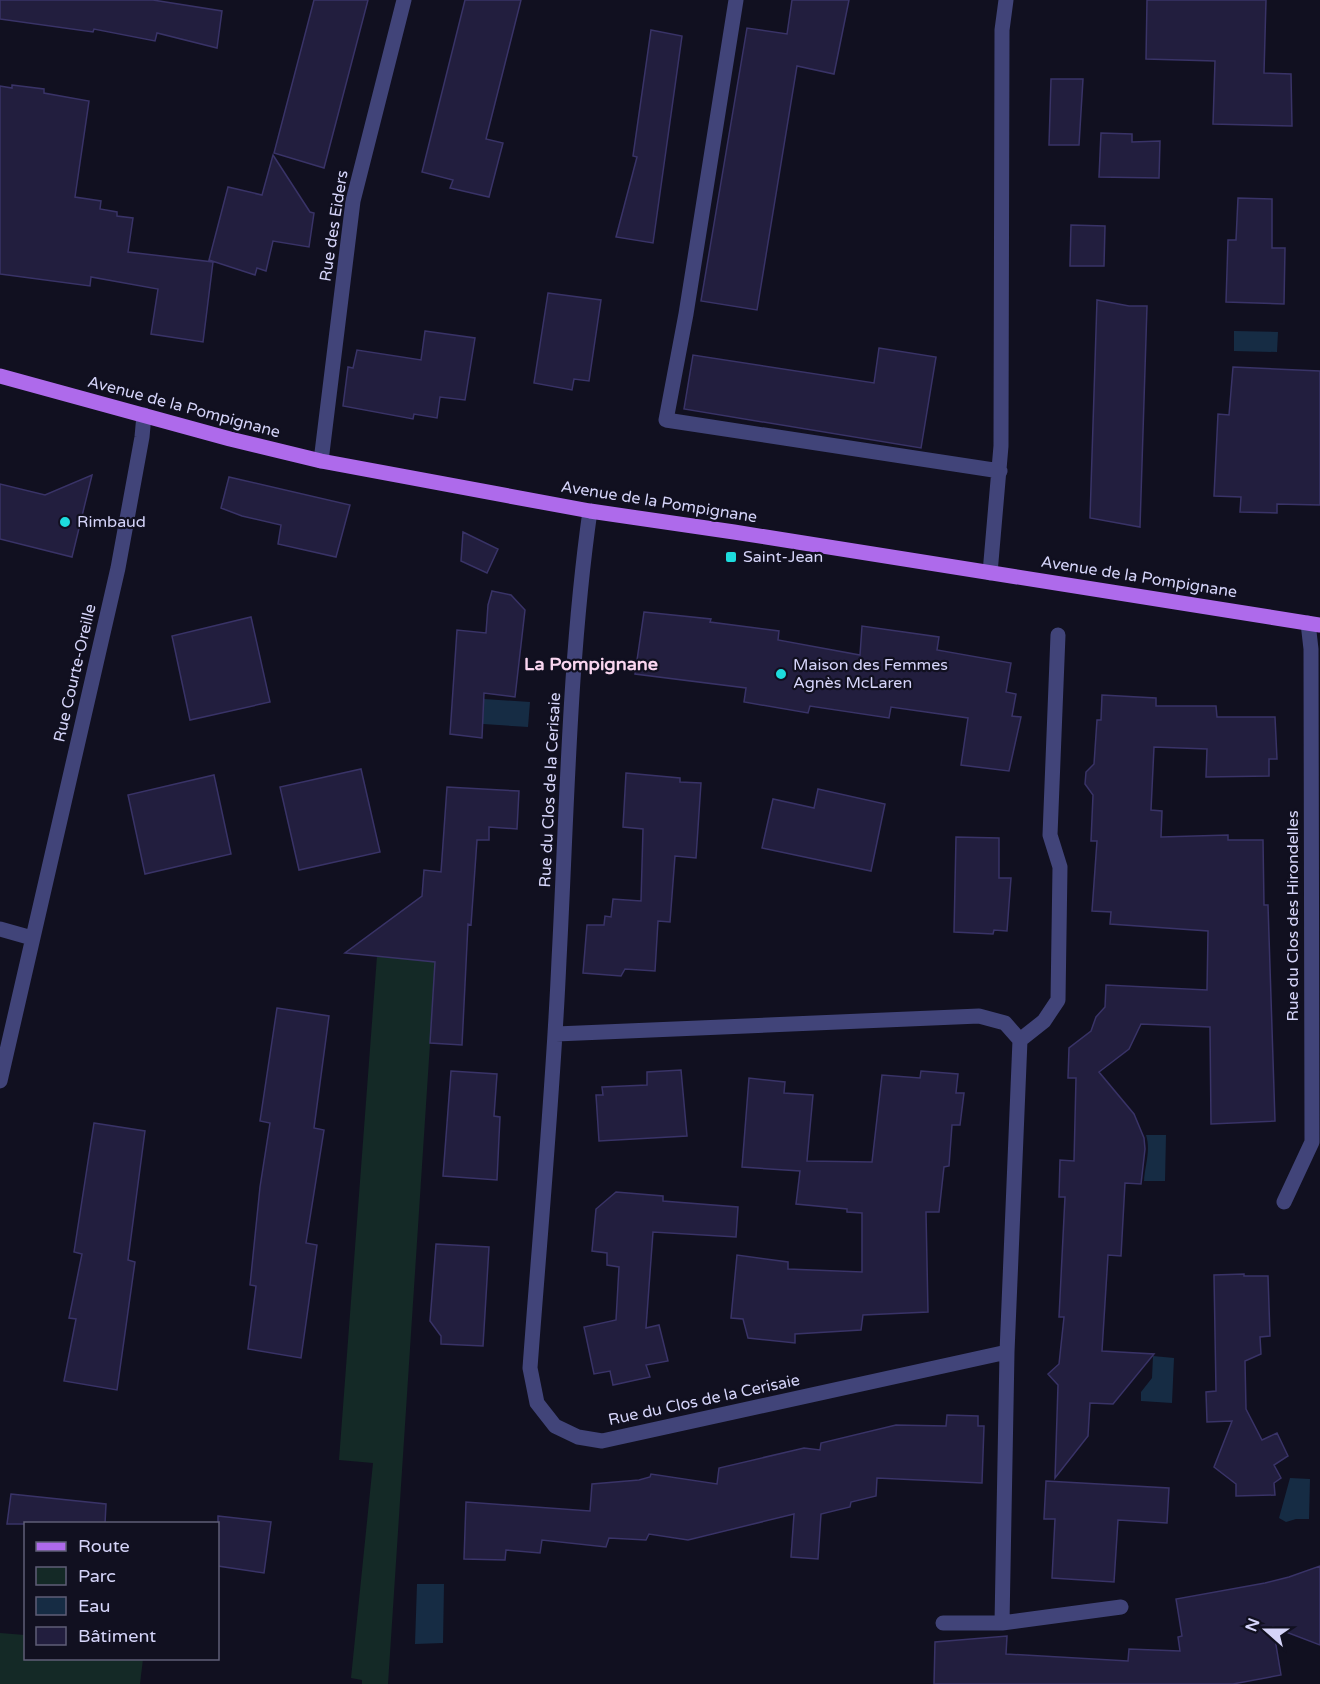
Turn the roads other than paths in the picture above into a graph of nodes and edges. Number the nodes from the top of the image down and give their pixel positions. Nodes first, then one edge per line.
1 (404, 0) edge
2 (736, 0) edge
3 (1006, 0) edge
4 (0, 376) edge
5 (144, 416) junction
6 (321, 461) junction
7 (1000, 471) junction
8 (590, 511) junction
9 (990, 573) junction
10 (1314, 624) edge
11 (1058, 635) dead end
12 (0, 929) edge
13 (32, 938) junction
14 (556, 1034) junction
15 (1020, 1040) junction
16 (0, 1081) edge
17 (1284, 1202) dead end
18 (1007, 1352) junction
19 (1121, 1607) dead end
20 (943, 1623) dead end
21 (1002, 1623) junction

1 - 6 street, Rue des Eiders
2 - 7 street
3 - 7 street
4 - 5 main road, Avenue de la Pompignane
5 - 6 main road, Avenue de la Pompignane
5 - 13 street, Rue Courte-Oreille
6 - 8 main road, Avenue de la Pompignane
7 - 9 street
8 - 9 main road, Avenue de la Pompignane
8 - 14 street, Rue du Clos de la Cerisaie
9 - 10 main road, Avenue de la Pompignane
10 - 17 street, Rue du Clos des Hirondelles
11 - 15 street
12 - 13 street
13 - 16 street, Rue Courte-Oreille
14 - 15 street
14 - 18 street, Rue du Clos de la Cerisaie
15 - 18 street
18 - 21 street
19 - 21 street
20 - 21 street

